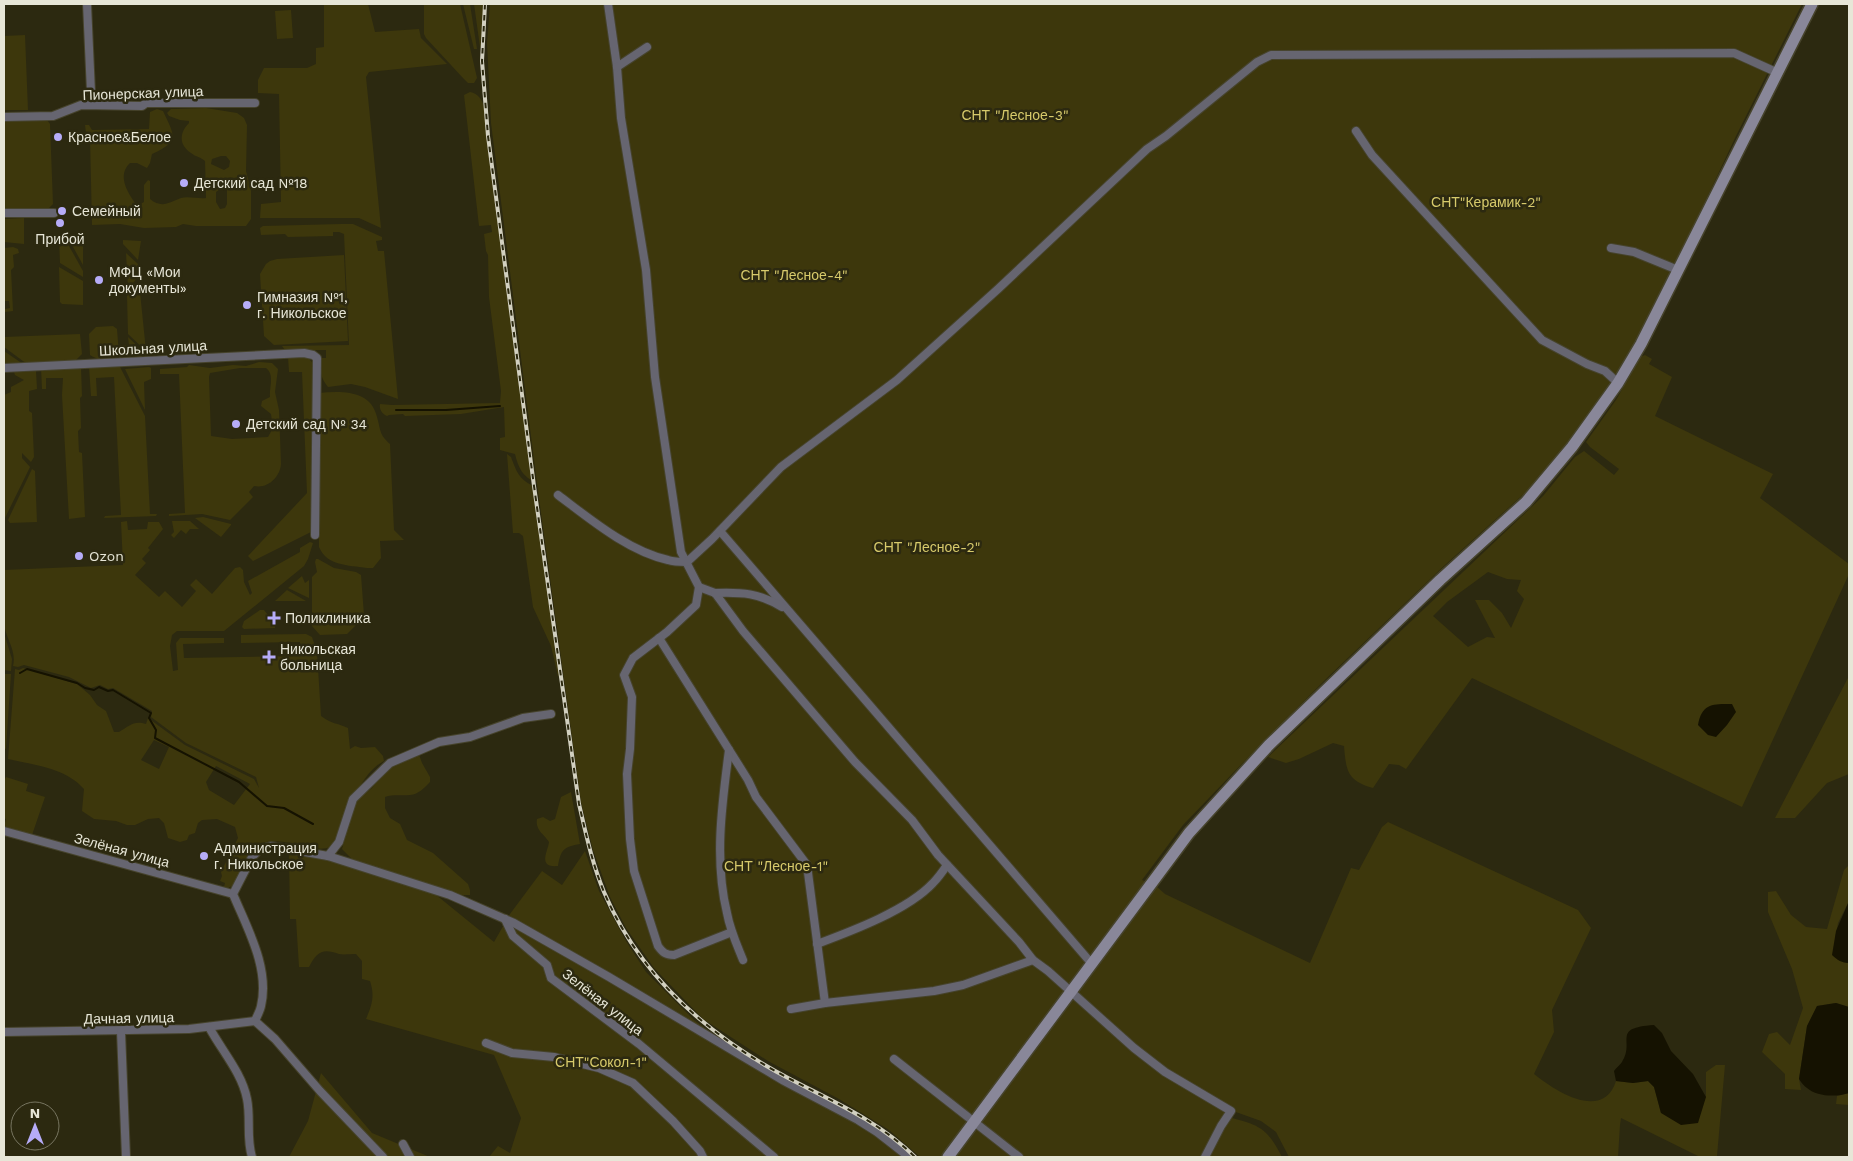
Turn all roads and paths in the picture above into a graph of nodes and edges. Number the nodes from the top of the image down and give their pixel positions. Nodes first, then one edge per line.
1 (87, 4) edge
2 (608, 4) edge
3 (1812, 4) edge
4 (647, 47) dead end
5 (617, 67) junction
6 (1776, 72) junction
7 (91, 92) dead end
8 (255, 103) dead end
9 (4, 117) edge
10 (1356, 132) dead end
11 (54, 212) dead end
12 (4, 213) edge
13 (1611, 248) dead end
14 (1678, 270) junction
15 (4, 368) edge
16 (1618, 383) junction
17 (558, 495) dead end
18 (720, 531) junction
19 (315, 535) dead end
20 (687, 562) junction
21 (699, 587) junction
22 (715, 594) junction
23 (788, 611) junction
24 (659, 638) junction
25 (550, 714) dead end
26 (729, 750) junction
27 (4, 831) edge
28 (328, 856) junction
29 (947, 865) junction
30 (233, 894) junction
31 (504, 919) junction
32 (732, 932) junction
33 (817, 944) junction
34 (743, 960) dead end
35 (1033, 960) junction
36 (1092, 964) junction
37 (1070, 992) junction
38 (825, 1003) junction
39 (791, 1009) dead end
40 (255, 1021) junction
41 (210, 1027) junction
42 (4, 1032) edge
43 (121, 1032) junction
44 (486, 1043) dead end
45 (894, 1059) dead end
46 (974, 1121) junction
47 (404, 1144) dead end
48 (126, 1157) edge
49 (252, 1157) edge
50 (383, 1157) edge
51 (410, 1157) edge
52 (703, 1157) edge
53 (774, 1157) edge
54 (909, 1157) edge
55 (948, 1157) edge
56 (1019, 1157) edge
57 (1205, 1157) edge

1 - 7 street
2 - 5 street
3 - 6 street
4 - 5 street
5 - 20 street
6 - 14 street
6 - 18 street
8 - 9 street, Пионерская улица
10 - 16 street
11 - 12 street
13 - 14 street
14 - 16 street
15 - 19 street, Школьная улица
16 - 36 street
17 - 20 street
18 - 20 street
18 - 23 street
20 - 21 street
21 - 22 street
21 - 24 street
22 - 23 street
22 - 29 street
23 - 36 street
24 - 26 street
24 - 32 street
25 - 28 street
26 - 32 street
26 - 33 street
27 - 30 street, Зелёная улица
28 - 30 street
28 - 31 street
29 - 33 street
29 - 35 street
30 - 40 street
31 - 53 street, Зелёная улица
31 - 54 street
32 - 34 street
33 - 38 street
35 - 37 street
35 - 38 street
36 - 37 street
37 - 46 street
37 - 57 street
38 - 39 street
40 - 41 street, Дачная улица
40 - 50 street
41 - 43 street, Дачная улица
41 - 49 street
42 - 43 street, Дачная улица
43 - 48 street
44 - 52 street
45 - 46 street
46 - 55 street
46 - 56 street
47 - 51 street

